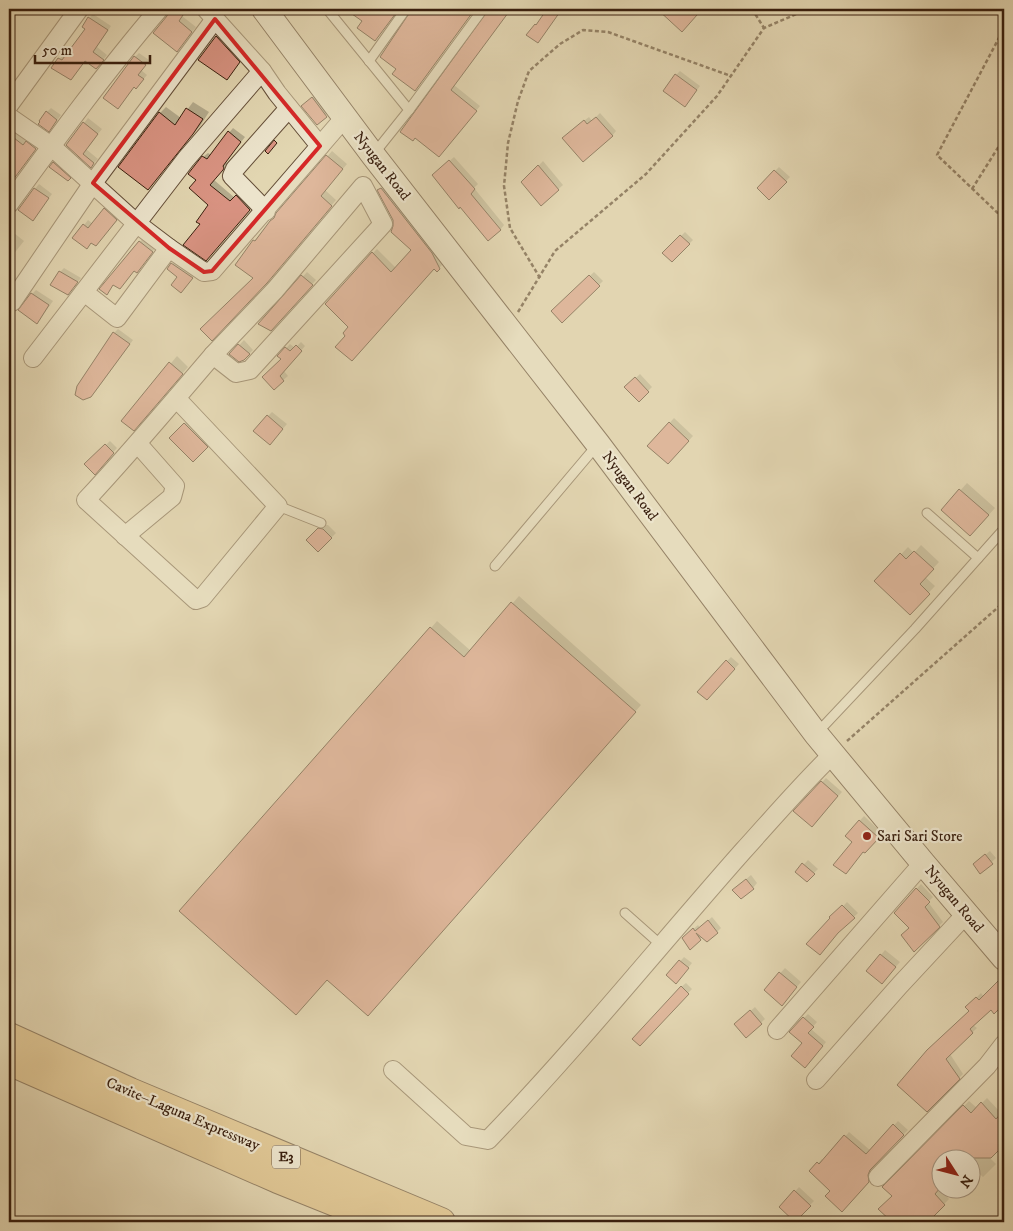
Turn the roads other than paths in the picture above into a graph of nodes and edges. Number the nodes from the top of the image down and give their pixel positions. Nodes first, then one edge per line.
1 (79, 9) edge
2 (159, 9) edge
3 (264, 9) edge
4 (406, 9) edge
5 (483, 9) edge
6 (329, 10) edge
7 (210, 14) edge
8 (369, 61) junction
9 (262, 71) junction
10 (9, 105) edge
11 (290, 108) junction
12 (409, 110) junction
13 (9, 117) edge
14 (345, 117) junction
15 (51, 146) junction
16 (320, 146) junction
17 (378, 160) junction
18 (93, 184) junction
19 (363, 186) junction
20 (9, 204) edge
21 (266, 211) junction
22 (136, 224) junction
23 (169, 248) junction
24 (84, 292) junction
25 (9, 299) edge
26 (213, 355) junction
27 (33, 358) dead end
28 (176, 398) junction
29 (138, 444) junction
30 (598, 444) junction
31 (278, 506) junction
32 (927, 513) dead end
33 (321, 523) dead end
34 (1004, 529) edge
35 (124, 536) junction
36 (978, 558) junction
37 (495, 566) dead end
38 (816, 734) junction
39 (833, 754) junction
40 (923, 863) junction
41 (625, 913) dead end
42 (966, 914) junction
43 (661, 945) junction
44 (1004, 958) edge
45 (777, 1030) dead end
46 (9, 1037) edge
47 (1004, 1044) edge
48 (9, 1062) edge
49 (393, 1070) dead end
50 (816, 1080) dead end
51 (878, 1177) dead end
52 (385, 1222) edge
53 (442, 1222) edge

1 - 10 street
2 - 15 street
3 - 14 main road, Nyugan Road
4 - 8 lane
5 - 12 lane
6 - 8 lane
7 - 9 street
7 - 18 street
8 - 12 lane
9 - 11 street
9 - 22 street
11 - 16 street
11 - 21 street
12 - 17 lane
13 - 15 street
14 - 16 street
14 - 17 main road, Nyugan Road
15 - 18 street
15 - 20 street
16 - 21 street
17 - 19 street
17 - 30 main road, Nyugan Road
18 - 22 street
18 - 25 street
19 - 26 street
19 - 26 street
21 - 23 street
22 - 23 street
22 - 24 street
23 - 24 street
24 - 27 street
26 - 28 street
28 - 29 street
28 - 31 street
29 - 35 street
29 - 35 street
30 - 37 lane
30 - 38 main road, Nyugan Road
31 - 33 lane
31 - 35 street
32 - 36 lane
34 - 36 lane
36 - 38 lane
38 - 39 main road, Nyugan Road
39 - 40 main road, Nyugan Road
39 - 43 street
40 - 42 main road, Nyugan Road
40 - 45 street
41 - 43 lane
42 - 44 main road, Nyugan Road
42 - 50 street
43 - 49 street
46 - 53 highway, Cavite–Laguna Expressway / E3
47 - 51 street
48 - 52 highway, Cavite–Laguna Expressway / E3

